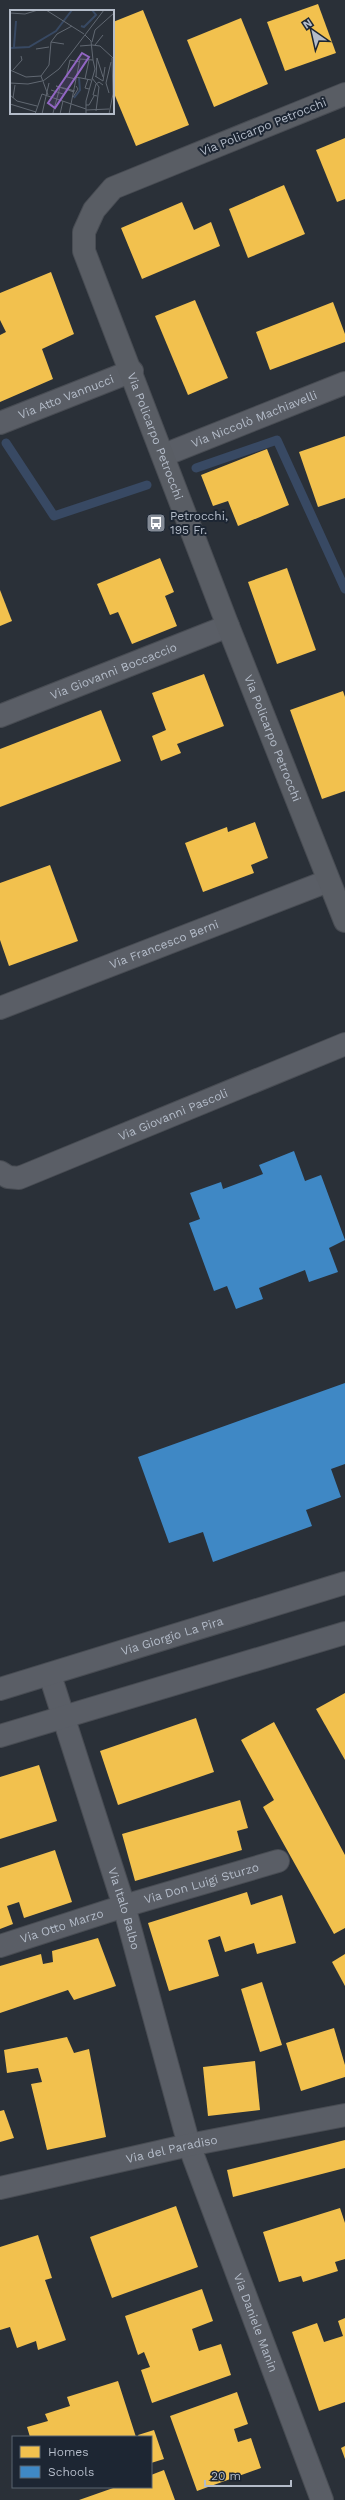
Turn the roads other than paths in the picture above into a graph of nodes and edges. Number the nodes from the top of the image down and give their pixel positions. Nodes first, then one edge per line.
1 (345, 94) edge
2 (132, 371) junction
3 (345, 383) edge
4 (0, 423) edge
5 (164, 455) junction
6 (228, 626) junction
7 (0, 716) edge
8 (328, 881) junction
9 (345, 921) edge
10 (0, 1008) edge
11 (345, 1044) edge
12 (0, 1172) edge
13 (345, 1584) edge
14 (345, 1633) edge
15 (50, 1675) junction
16 (0, 1689) edge
17 (65, 1718) junction
18 (0, 1736) edge
19 (278, 1861) dead end
20 (124, 1906) junction
21 (0, 1946) edge
22 (345, 2115) edge
23 (189, 2145) junction
24 (0, 2188) edge
25 (322, 2500) edge

1 - 2 main road, Via Policarpo Petrocchi
2 - 4 street, Via Atto Vannucci
2 - 5 main road, Via Policarpo Petrocchi
3 - 5 street, Via Niccolò Machiavelli
5 - 6 main road, Via Policarpo Petrocchi
6 - 7 street, Via Giovanni Boccaccio
6 - 8 main road, Via Policarpo Petrocchi
8 - 9 main road, Via Policarpo Petrocchi
8 - 10 street, Via Francesco Berni
11 - 12 street, Via Giovanni Pascoli
13 - 15 street, Via Giorgio La Pira
14 - 17 street
15 - 16 street, Via Giorgio La Pira
15 - 17 street, Via Italo Balbo
17 - 18 street
17 - 20 street, Via Italo Balbo
19 - 20 street, Via Don Luigi Sturzo
20 - 21 street, Via Otto Marzo
20 - 23 street, Via Italo Balbo
22 - 23 street, Via del Paradiso
23 - 24 street, Via del Paradiso
23 - 25 street, Via Daniele Manin

